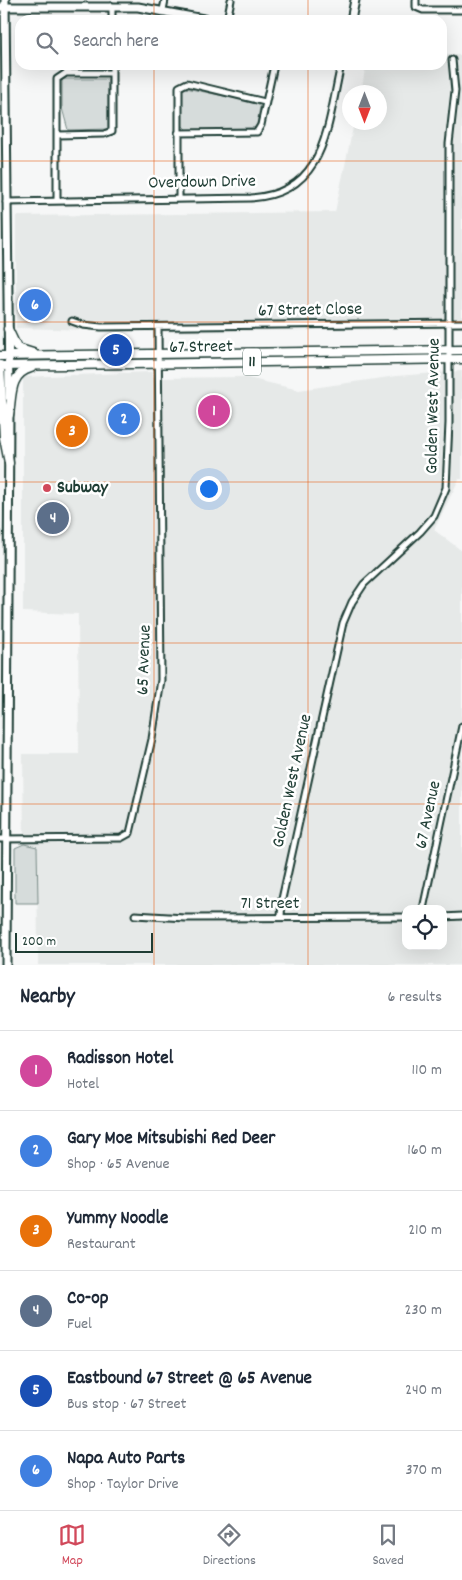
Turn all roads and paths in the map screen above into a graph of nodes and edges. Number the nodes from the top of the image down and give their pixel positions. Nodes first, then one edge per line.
1 (165, 0) edge
2 (232, 0) edge
3 (355, 0) edge
4 (416, 0) edge
5 (63, 3) edge
6 (4, 4) edge
7 (112, 6) junction
8 (163, 10) junction
9 (462, 10) edge
10 (112, 15) edge
11 (186, 15) edge
12 (228, 15) edge
13 (352, 15) edge
14 (452, 60) dead end
15 (273, 70) edge
16 (339, 70) edge
17 (112, 73) joint
18 (266, 102) junction
19 (178, 133) junction
20 (56, 135) junction
21 (179, 199) junction
22 (57, 201) junction
23 (6, 202) junction
24 (72, 321) dead end
25 (462, 323) edge
26 (450, 324) junction
27 (158, 327) junction
28 (8, 329) junction
29 (449, 350) junction
30 (462, 350) edge
31 (158, 354) junction
32 (0, 356) edge
33 (9, 356) junction
34 (53, 356) junction
35 (449, 359) junction
36 (462, 359) edge
37 (158, 364) junction
38 (0, 365) edge
39 (9, 365) junction
40 (41, 365) junction
41 (9, 415) junction
42 (9, 463) junction
43 (4, 538) edge
44 (462, 726) edge
45 (3, 839) edge
46 (424, 905) edge
47 (135, 914) dead end
48 (447, 916) edge
49 (462, 916) edge
50 (402, 917) edge
51 (281, 918) junction
52 (6, 965) edge

1 - 8 street
2 - 12 street
3 - 13 main road
4 - 9 street
5 - 6 main road
5 - 7 main road
6 - 23 main road
7 - 8 main road
7 - 10 street
8 - 11 main road
14 - 26 street, Golden West Avenue
15 - 18 street
16 - 21 street, Overdown Drive
17 - 20 street
17 - 20 street
18 - 19 street
18 - 19 street
19 - 21 street
20 - 22 street
21 - 22 street, Overdown Drive
22 - 23 street, Overdown Drive
23 - 28 main road
24 - 27 street, 67 Street Close
25 - 26 street, 67 Street Close
26 - 27 street, 67 Street Close
26 - 29 street, Golden West Avenue
27 - 31 street
28 - 33 main road
28 - 34 main road
29 - 30 main road, 67 Street / 11
29 - 31 main road, 67 Street / 11
29 - 35 street, Golden West Avenue
31 - 34 main road, 67 Street / 11
31 - 37 street, 65 Avenue
32 - 33 main road, 67 Street / 11
33 - 34 main road, 67 Street / 11
33 - 39 main road
35 - 36 main road, 67 Street / 11
35 - 37 main road, 67 Street / 11
35 - 51 street, Golden West Avenue
37 - 40 main road, 67 Street / 11
37 - 45 street, 65 Avenue
38 - 39 main road, 67 Street / 11
38 - 42 main road
39 - 40 main road, 67 Street / 11
39 - 41 main road
40 - 41 main road
41 - 42 main road
42 - 43 main road
43 - 45 main road
44 - 46 street, 67 Avenue
45 - 52 main road
47 - 51 street, 71 Street
48 - 49 street
50 - 51 street, 71 Street

